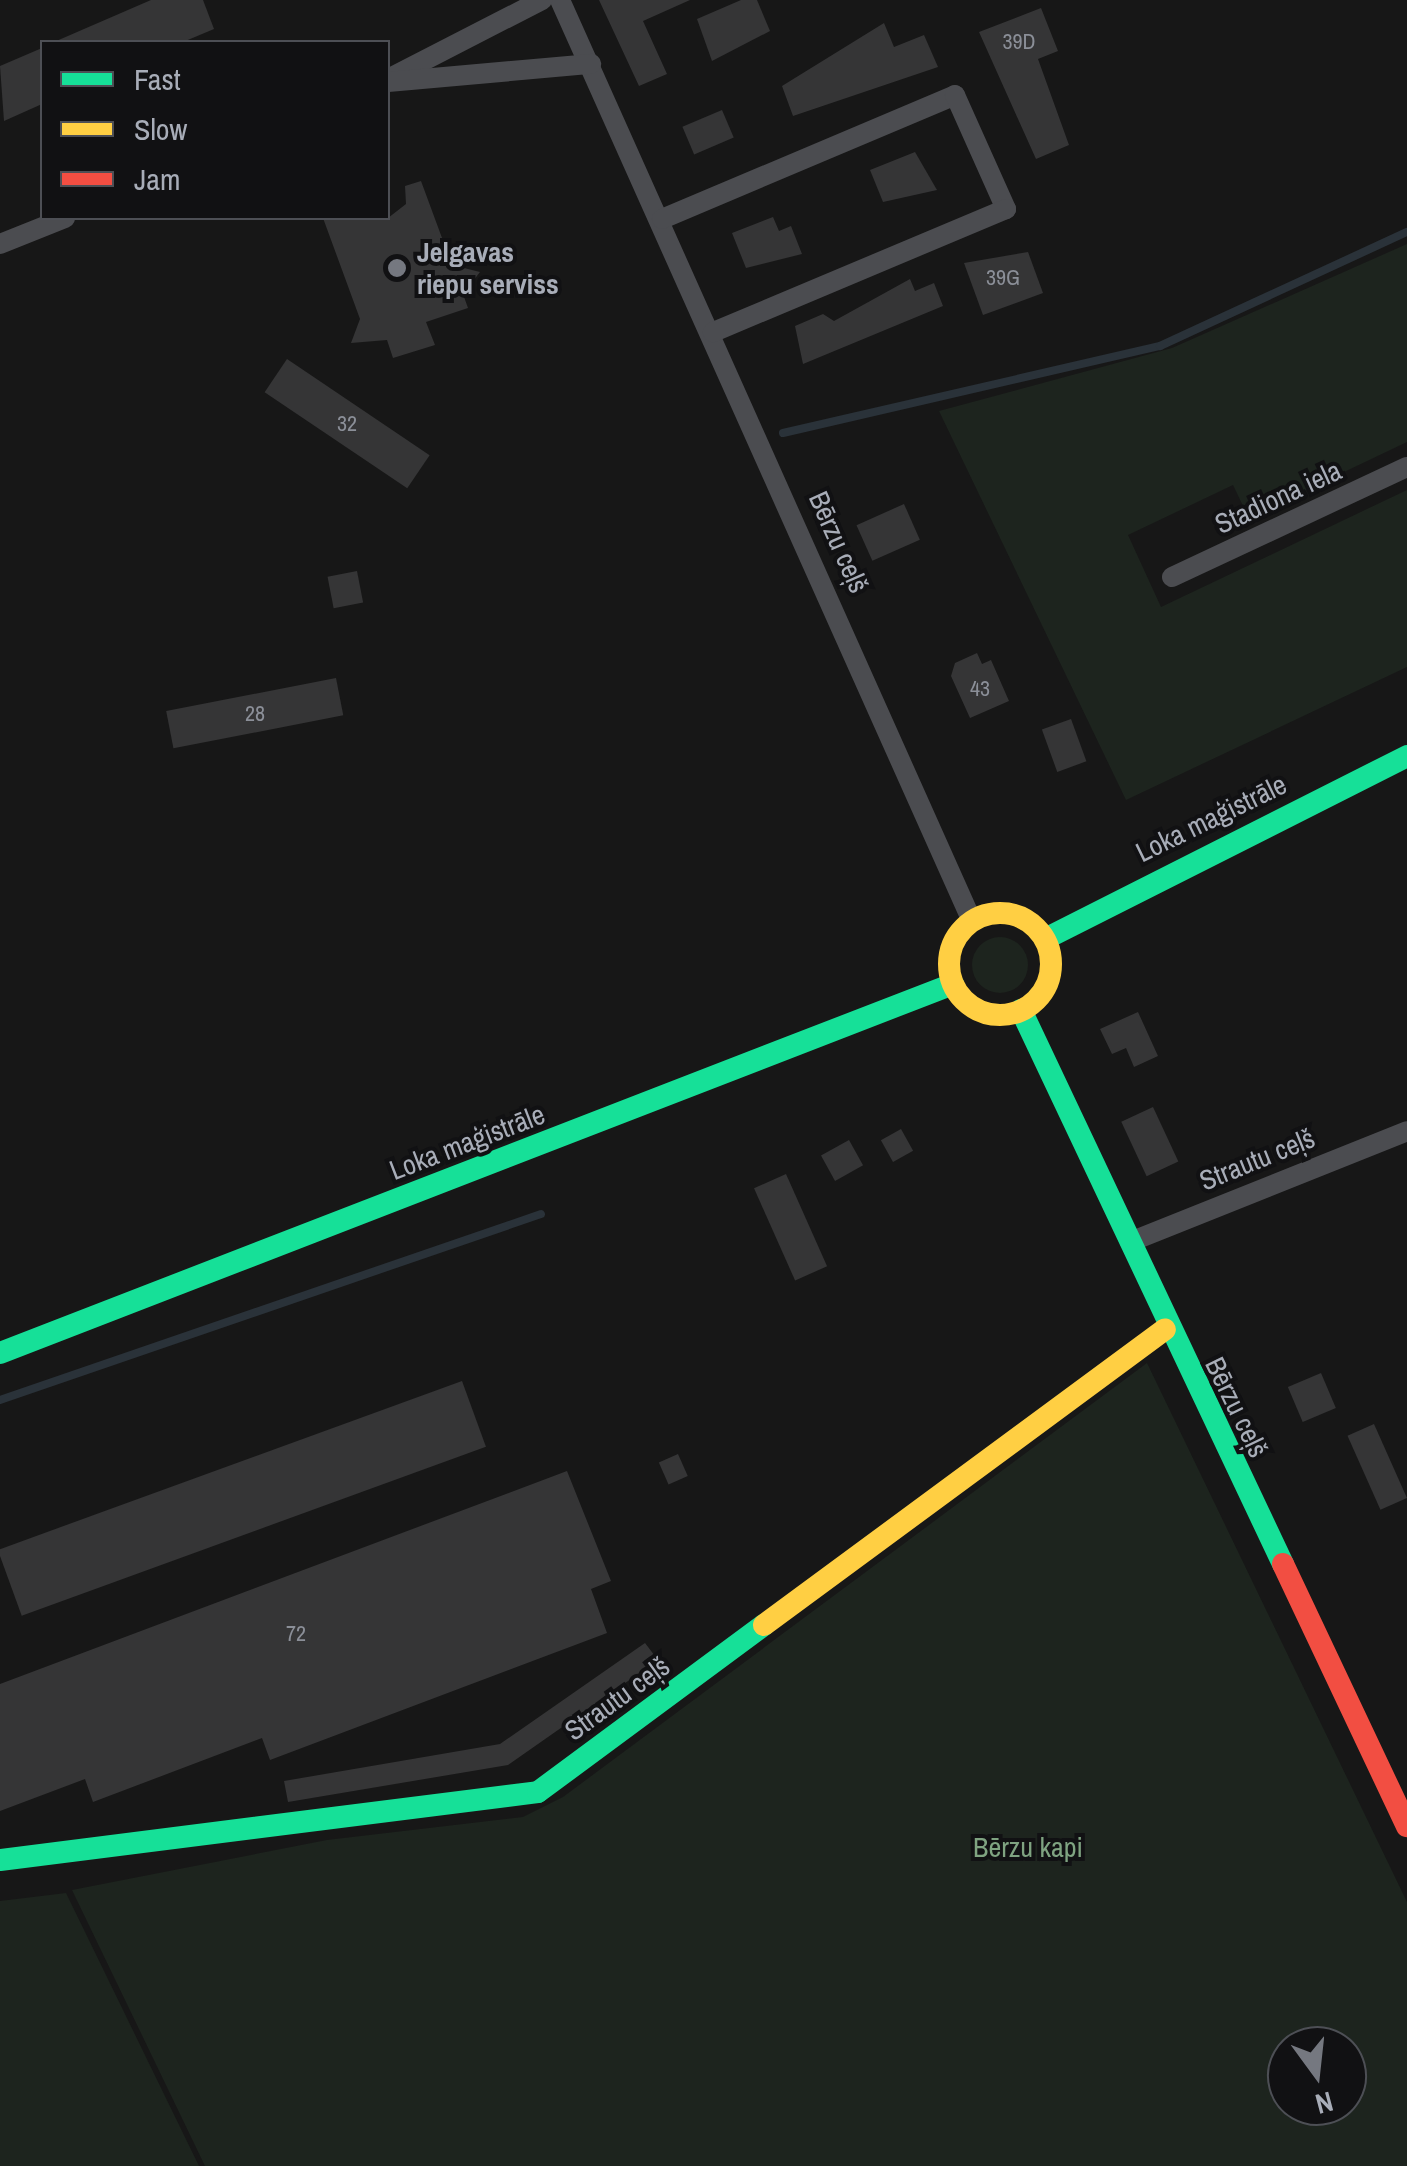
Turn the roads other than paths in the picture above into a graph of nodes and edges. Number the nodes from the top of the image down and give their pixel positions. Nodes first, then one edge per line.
1 (542, 0) edge
2 (560, 0) edge
3 (591, 64) junction
4 (390, 80) edge
5 (390, 81) edge
6 (662, 219) junction
7 (60, 220) edge
8 (0, 244) edge
9 (714, 332) junction
10 (1407, 466) edge
11 (1172, 578) dead end
12 (1407, 756) edge
13 (972, 921) junction
14 (1045, 939) junction
15 (953, 984) junction
16 (1021, 1010) junction
17 (1407, 1132) edge
18 (1130, 1242) junction
19 (1165, 1329) junction
20 (0, 1353) edge
21 (1407, 1826) edge
22 (0, 1860) edge

1 - 4 street
2 - 3 street, Bērzu ceļš
3 - 5 street
3 - 6 street, Bērzu ceļš
6 - 9 street, Bērzu ceļš
6 - 9 street
7 - 8 street
9 - 13 street, Bērzu ceļš
10 - 11 street, Stadiona iela
12 - 14 street, Loka maģistrāle
13 - 14 street
13 - 15 street
14 - 16 street
15 - 16 street
15 - 20 street, Loka maģistrāle
16 - 18 street, Bērzu ceļš
17 - 18 street, Strautu ceļš
18 - 19 street, Bērzu ceļš
19 - 21 street, Bērzu ceļš
19 - 22 street, Strautu ceļš

